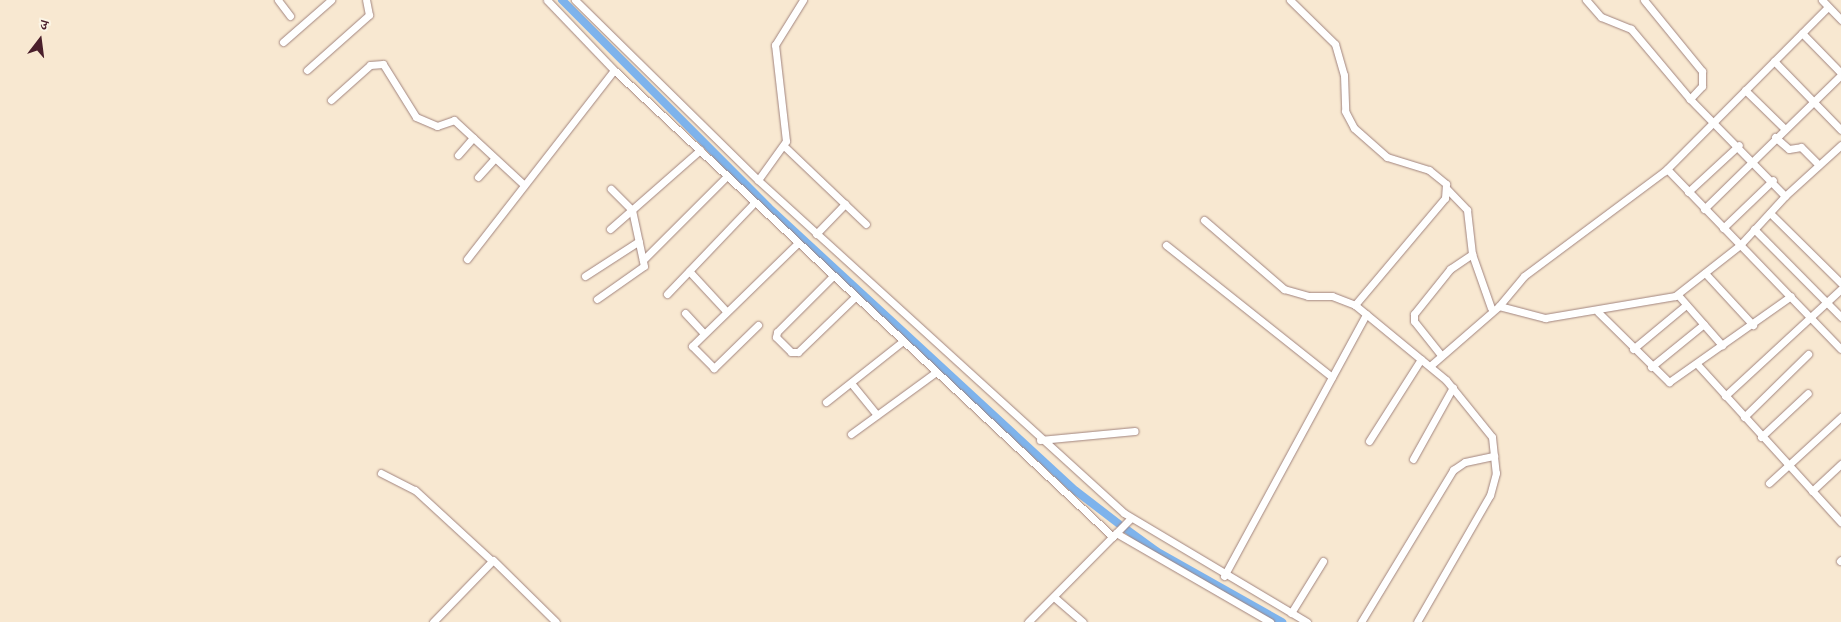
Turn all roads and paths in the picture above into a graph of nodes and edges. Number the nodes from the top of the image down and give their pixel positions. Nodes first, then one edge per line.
1 (278, 0) edge
2 (332, 0) edge
3 (366, 0) edge
4 (547, 0) edge
5 (575, 0) edge
6 (803, 0) edge
7 (1290, 0) edge
8 (1586, 0) edge
9 (1644, 0) edge
10 (1822, 0) edge
11 (1828, 7) junction
12 (290, 16) dead end
13 (1841, 20) edge
14 (1802, 33) junction
15 (284, 42) dead end
16 (1774, 61) junction
17 (307, 70) dead end
18 (614, 70) junction
19 (1841, 74) edge
20 (1745, 90) junction
21 (1690, 99) junction
22 (331, 100) dead end
23 (1812, 100) junction
24 (1714, 121) junction
25 (1784, 128) junction
26 (1841, 130) edge
27 (1775, 137) junction
28 (474, 138) junction
29 (1739, 145) junction
30 (1841, 145) edge
31 (784, 146) junction
32 (700, 150) junction
33 (458, 155) dead end
34 (496, 158) junction
35 (1752, 159) junction
36 (1820, 165) junction
37 (1667, 169) junction
38 (727, 176) junction
39 (478, 177) dead end
40 (758, 180) junction
41 (1773, 180) junction
42 (523, 184) junction
43 (611, 189) dead end
44 (1447, 189) junction
45 (1688, 192) junction
46 (1785, 196) junction
47 (755, 202) junction
48 (845, 204) junction
49 (1704, 209) junction
50 (632, 210) junction
51 (1770, 213) junction
52 (1204, 220) dead end
53 (866, 224) dead end
54 (1723, 228) junction
55 (610, 229) dead end
56 (1754, 230) junction
57 (816, 234) junction
58 (639, 241) junction
59 (798, 243) junction
60 (1166, 245) dead end
61 (1740, 245) junction
62 (1472, 254) junction
63 (467, 259) dead end
64 (644, 260) junction
65 (689, 271) junction
66 (1705, 273) junction
67 (585, 276) dead end
68 (833, 276) junction
69 (1841, 283) edge
70 (1841, 289) edge
71 (667, 294) dead end
72 (1678, 295) junction
73 (854, 296) junction
74 (1791, 296) junction
75 (597, 299) dead end
76 (1826, 302) junction
77 (1686, 304) junction
78 (1355, 305) junction
79 (1499, 306) junction
80 (1491, 308) junction
81 (726, 311) junction
82 (1598, 312) junction
83 (685, 313) dead end
84 (1366, 314) junction
85 (1811, 316) junction
86 (1841, 317) edge
87 (1704, 324) junction
88 (758, 325) dead end
89 (1754, 325) junction
90 (703, 332) junction
91 (903, 341) junction
92 (1722, 346) junction
93 (1633, 349) junction
94 (1841, 349) edge
95 (1808, 354) dead end
96 (1441, 355) junction
97 (1421, 359) junction
98 (1697, 364) junction
99 (1430, 366) junction
100 (1650, 367) junction
101 (936, 372) junction
102 (1332, 377) junction
103 (851, 382) junction
104 (1453, 387) junction
105 (1808, 393) dead end
106 (1725, 396) junction
107 (826, 402) dead end
108 (877, 415) junction
109 (1744, 417) junction
110 (1841, 417) edge
111 (1135, 431) dead end
112 (851, 434) dead end
113 (1762, 437) junction
114 (1040, 440) junction
115 (1369, 441) dead end
116 (1494, 456) junction
117 (1413, 459) dead end
118 (1841, 464) edge
119 (1788, 466) junction
120 (381, 473) dead end
121 (1769, 483) dead end
122 (1812, 491) junction
123 (1128, 521) junction
124 (1841, 522) edge
125 (1116, 534) junction
126 (491, 560) junction
127 (1323, 561) dead end
128 (1224, 576) junction
129 (1054, 596) junction
130 (1291, 613) junction
131 (1258, 619) edge
132 (433, 622) edge
133 (556, 622) edge
134 (1028, 622) edge
135 (1083, 622) edge
136 (1270, 622) edge
137 (1307, 622) edge
138 (1361, 622) edge
139 (1418, 622) edge

1 - 12 street
2 - 15 street
3 - 17 street
4 - 18 street
5 - 40 street
6 - 31 street
7 - 44 street
8 - 21 street
9 - 21 street
10 - 11 street
11 - 13 street
11 - 14 street
14 - 16 street
14 - 19 street
16 - 20 street
16 - 23 street
18 - 32 street
18 - 42 street
19 - 23 street
20 - 24 street
20 - 25 street
21 - 24 street
22 - 28 street
23 - 25 street
23 - 26 street
24 - 29 street
24 - 37 street
25 - 27 street
27 - 35 street
27 - 36 street
28 - 33 street
28 - 34 street
29 - 35 street
29 - 45 street
30 - 36 street
31 - 40 street
31 - 48 street
32 - 38 street
32 - 50 street
34 - 39 street
34 - 42 street
35 - 41 street
35 - 49 street
36 - 46 street
37 - 45 street
37 - 79 street
38 - 47 street
38 - 64 street
40 - 57 street
41 - 46 street
41 - 54 street
42 - 63 street
43 - 50 street
44 - 62 street
44 - 78 street
45 - 49 street
46 - 51 street
47 - 59 street
47 - 65 street
48 - 53 street
48 - 57 street
49 - 54 street
50 - 55 street
50 - 58 street
51 - 56 street
51 - 69 street
52 - 78 street
54 - 61 street
56 - 61 street
56 - 76 street
57 - 114 street
58 - 64 street
58 - 67 street
59 - 68 street
59 - 81 street
60 - 102 street
61 - 66 street
61 - 74 street
62 - 80 street
62 - 96 street
64 - 75 street
65 - 71 street
65 - 81 street
66 - 72 street
66 - 89 street
68 - 73 street
68 - 73 street
70 - 76 street
72 - 77 street
72 - 82 street
73 - 91 street
74 - 85 street
74 - 89 street
76 - 85 street
76 - 86 street
77 - 87 street
77 - 93 street
78 - 84 street
79 - 80 street
79 - 82 street
80 - 96 street
81 - 90 street
82 - 93 street
83 - 90 street
84 - 97 street
84 - 102 street
85 - 94 street
85 - 106 street
87 - 92 street
87 - 100 street
88 - 90 street
89 - 92 street
91 - 101 street
91 - 103 street
92 - 98 street
93 - 100 street
95 - 109 street
96 - 99 street
97 - 99 street
97 - 115 street
98 - 100 street
98 - 106 street
99 - 104 street
101 - 108 street
101 - 125 street
102 - 128 street
103 - 107 street
103 - 108 street
104 - 116 street
104 - 117 street
105 - 113 street
106 - 109 street
108 - 112 street
109 - 113 street
110 - 119 street
111 - 114 street
113 - 119 street
114 - 123 street
116 - 138 street
116 - 139 street
118 - 122 street
119 - 121 street
119 - 122 street
120 - 126 street
122 - 124 street
123 - 125 street
123 - 128 street
125 - 129 street
125 - 131 street
126 - 132 street
126 - 133 street
127 - 130 street
128 - 130 street
129 - 134 street
129 - 135 street
130 - 137 street
131 - 136 street

